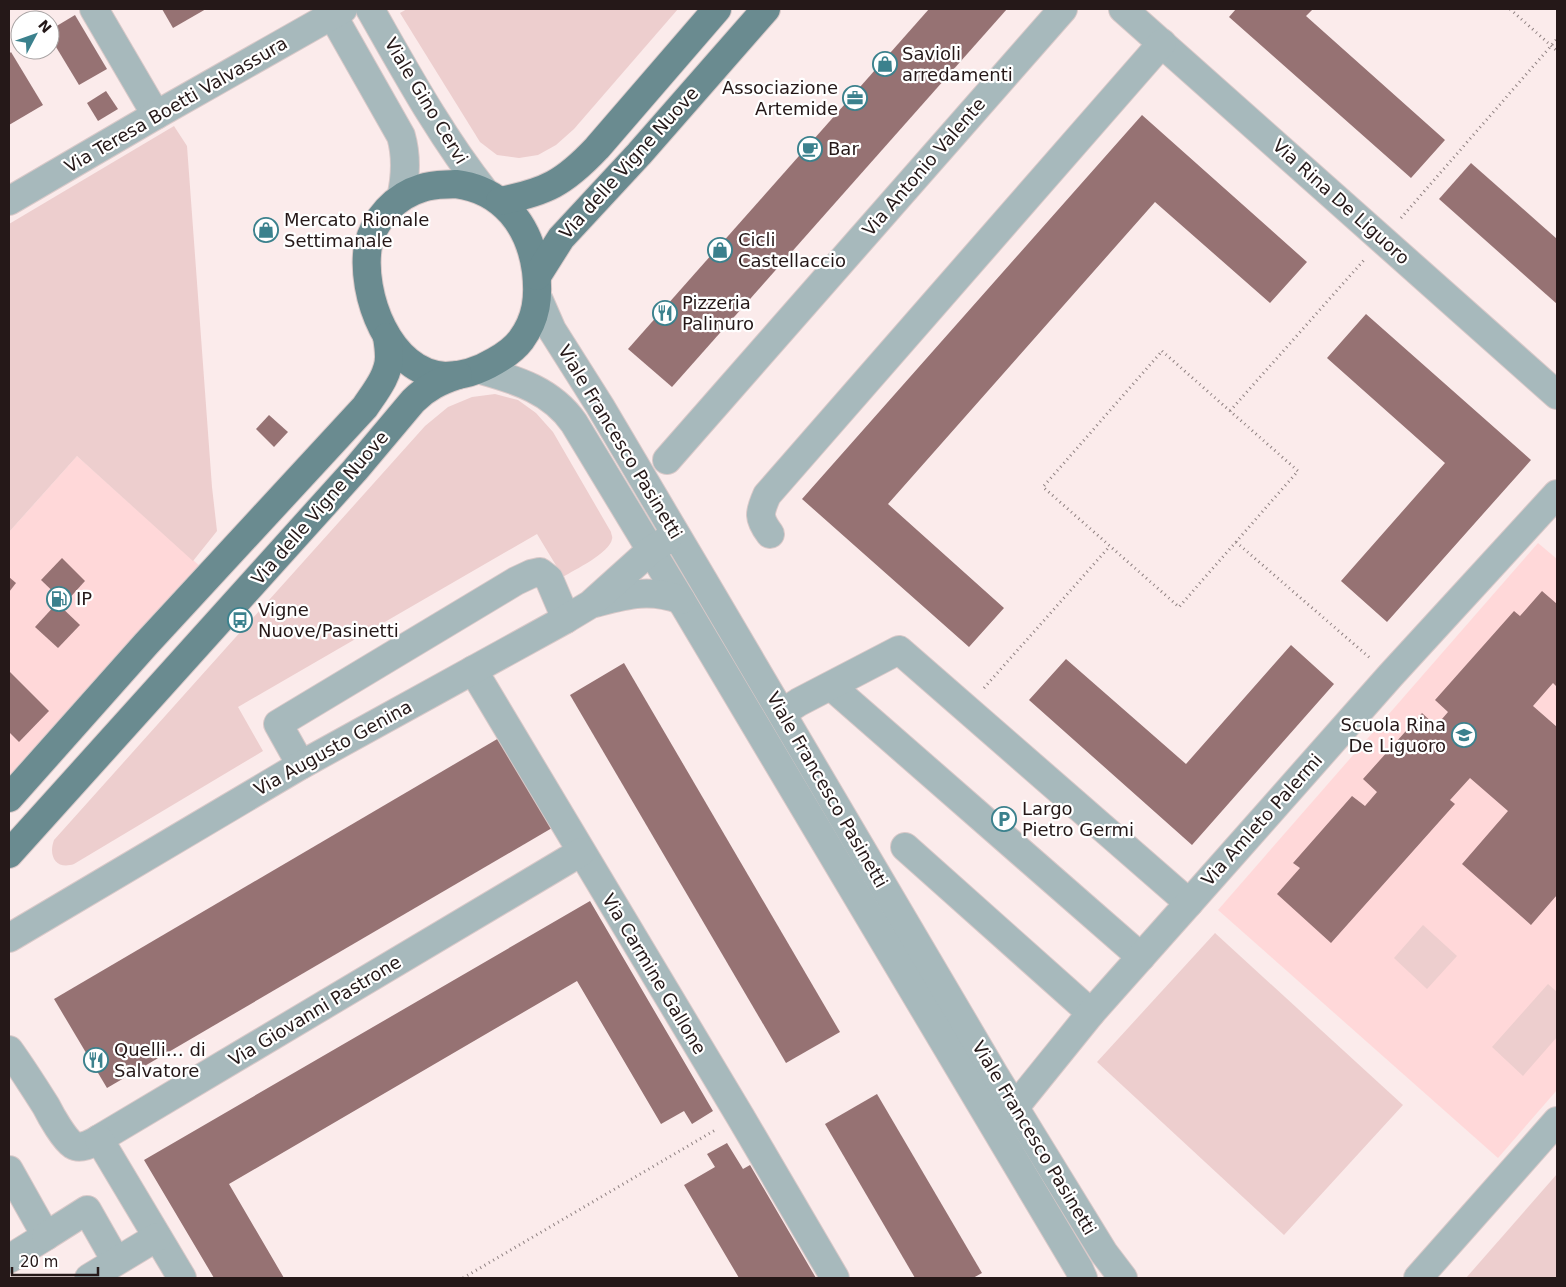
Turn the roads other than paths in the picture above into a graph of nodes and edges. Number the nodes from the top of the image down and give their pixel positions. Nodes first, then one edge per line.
1 (94, 9) edge
2 (370, 9) edge
3 (717, 9) edge
4 (766, 9) edge
5 (1063, 9) edge
6 (1123, 9) edge
7 (335, 11) edge
8 (1162, 43) junction
9 (156, 115) junction
10 (492, 196) junction
11 (401, 198) junction
12 (9, 201) edge
13 (537, 287) junction
14 (387, 337) junction
15 (470, 372) junction
16 (1557, 395) edge
17 (667, 460) dead end
18 (1557, 494) edge
19 (770, 534) dead end
20 (676, 535) junction
21 (651, 550) junction
22 (681, 600) junction
23 (591, 604) junction
24 (566, 619) junction
25 (472, 670) junction
26 (831, 686) junction
27 (782, 713) junction
28 (301, 765) junction
29 (9, 798) edge
30 (905, 847) dead end
31 (581, 852) junction
32 (9, 854) edge
33 (1189, 903) junction
34 (9, 938) edge
35 (1141, 957) junction
36 (1091, 1013) junction
37 (13, 1065) edge
38 (1015, 1107) junction
39 (1557, 1121) edge
40 (98, 1139) junction
41 (9, 1170) edge
42 (46, 1236) junction
43 (157, 1237) junction
44 (9, 1259) edge
45 (116, 1261) junction
46 (89, 1278) edge
47 (182, 1278) edge
48 (835, 1278) edge
49 (1083, 1278) edge
50 (1123, 1278) edge
51 (1418, 1278) edge

1 - 9 street
2 - 10 street, Viale Gino Cervi
3 - 10 main road, Via delle Vigne Nuove
4 - 13 main road, Via delle Vigne Nuove
5 - 17 street, Via Antonio Valente
6 - 8 street, Via Rina De Liguoro
7 - 9 street, Via Teresa Boetti Valvassura
7 - 11 street, Viale Gino Cervi
8 - 16 street, Via Rina De Liguoro
8 - 19 street
9 - 12 street, Via Teresa Boetti Valvassura
10 - 11 main road
10 - 13 main road
11 - 14 main road
13 - 15 main road, Via delle Vigne Nuove
13 - 20 street, Viale Francesco Pasinetti
14 - 15 main road
14 - 29 main road, Via delle Vigne Nuove
15 - 21 street, Viale Francesco Pasinetti
15 - 32 main road, Via delle Vigne Nuove
18 - 33 street, Via Amleto Palermi
20 - 21 street, Via Augusto Genina
20 - 27 street, Viale Francesco Pasinetti
21 - 22 street, Viale Francesco Pasinetti
21 - 23 street, Via Augusto Genina
22 - 23 street
22 - 49 street, Viale Francesco Pasinetti
23 - 24 street, Via Augusto Genina
24 - 25 street, Via Augusto Genina
24 - 28 street
25 - 28 street, Via Augusto Genina
25 - 31 street, Via Carmine Gallone
26 - 27 street
26 - 33 street
26 - 35 street
27 - 38 street, Viale Francesco Pasinetti
28 - 34 street, Via Augusto Genina
30 - 36 street
31 - 40 street, Via Giovanni Pastrone
31 - 48 street, Via Carmine Gallone
33 - 35 street, Via Amleto Palermi
35 - 36 street, Via Amleto Palermi
36 - 38 street, Via Amleto Palermi
37 - 40 street, Via Giovanni Pastrone
38 - 50 street, Viale Francesco Pasinetti
39 - 51 street
40 - 43 street
41 - 42 street
42 - 44 street
42 - 45 street
43 - 45 street
43 - 47 street
45 - 46 street

